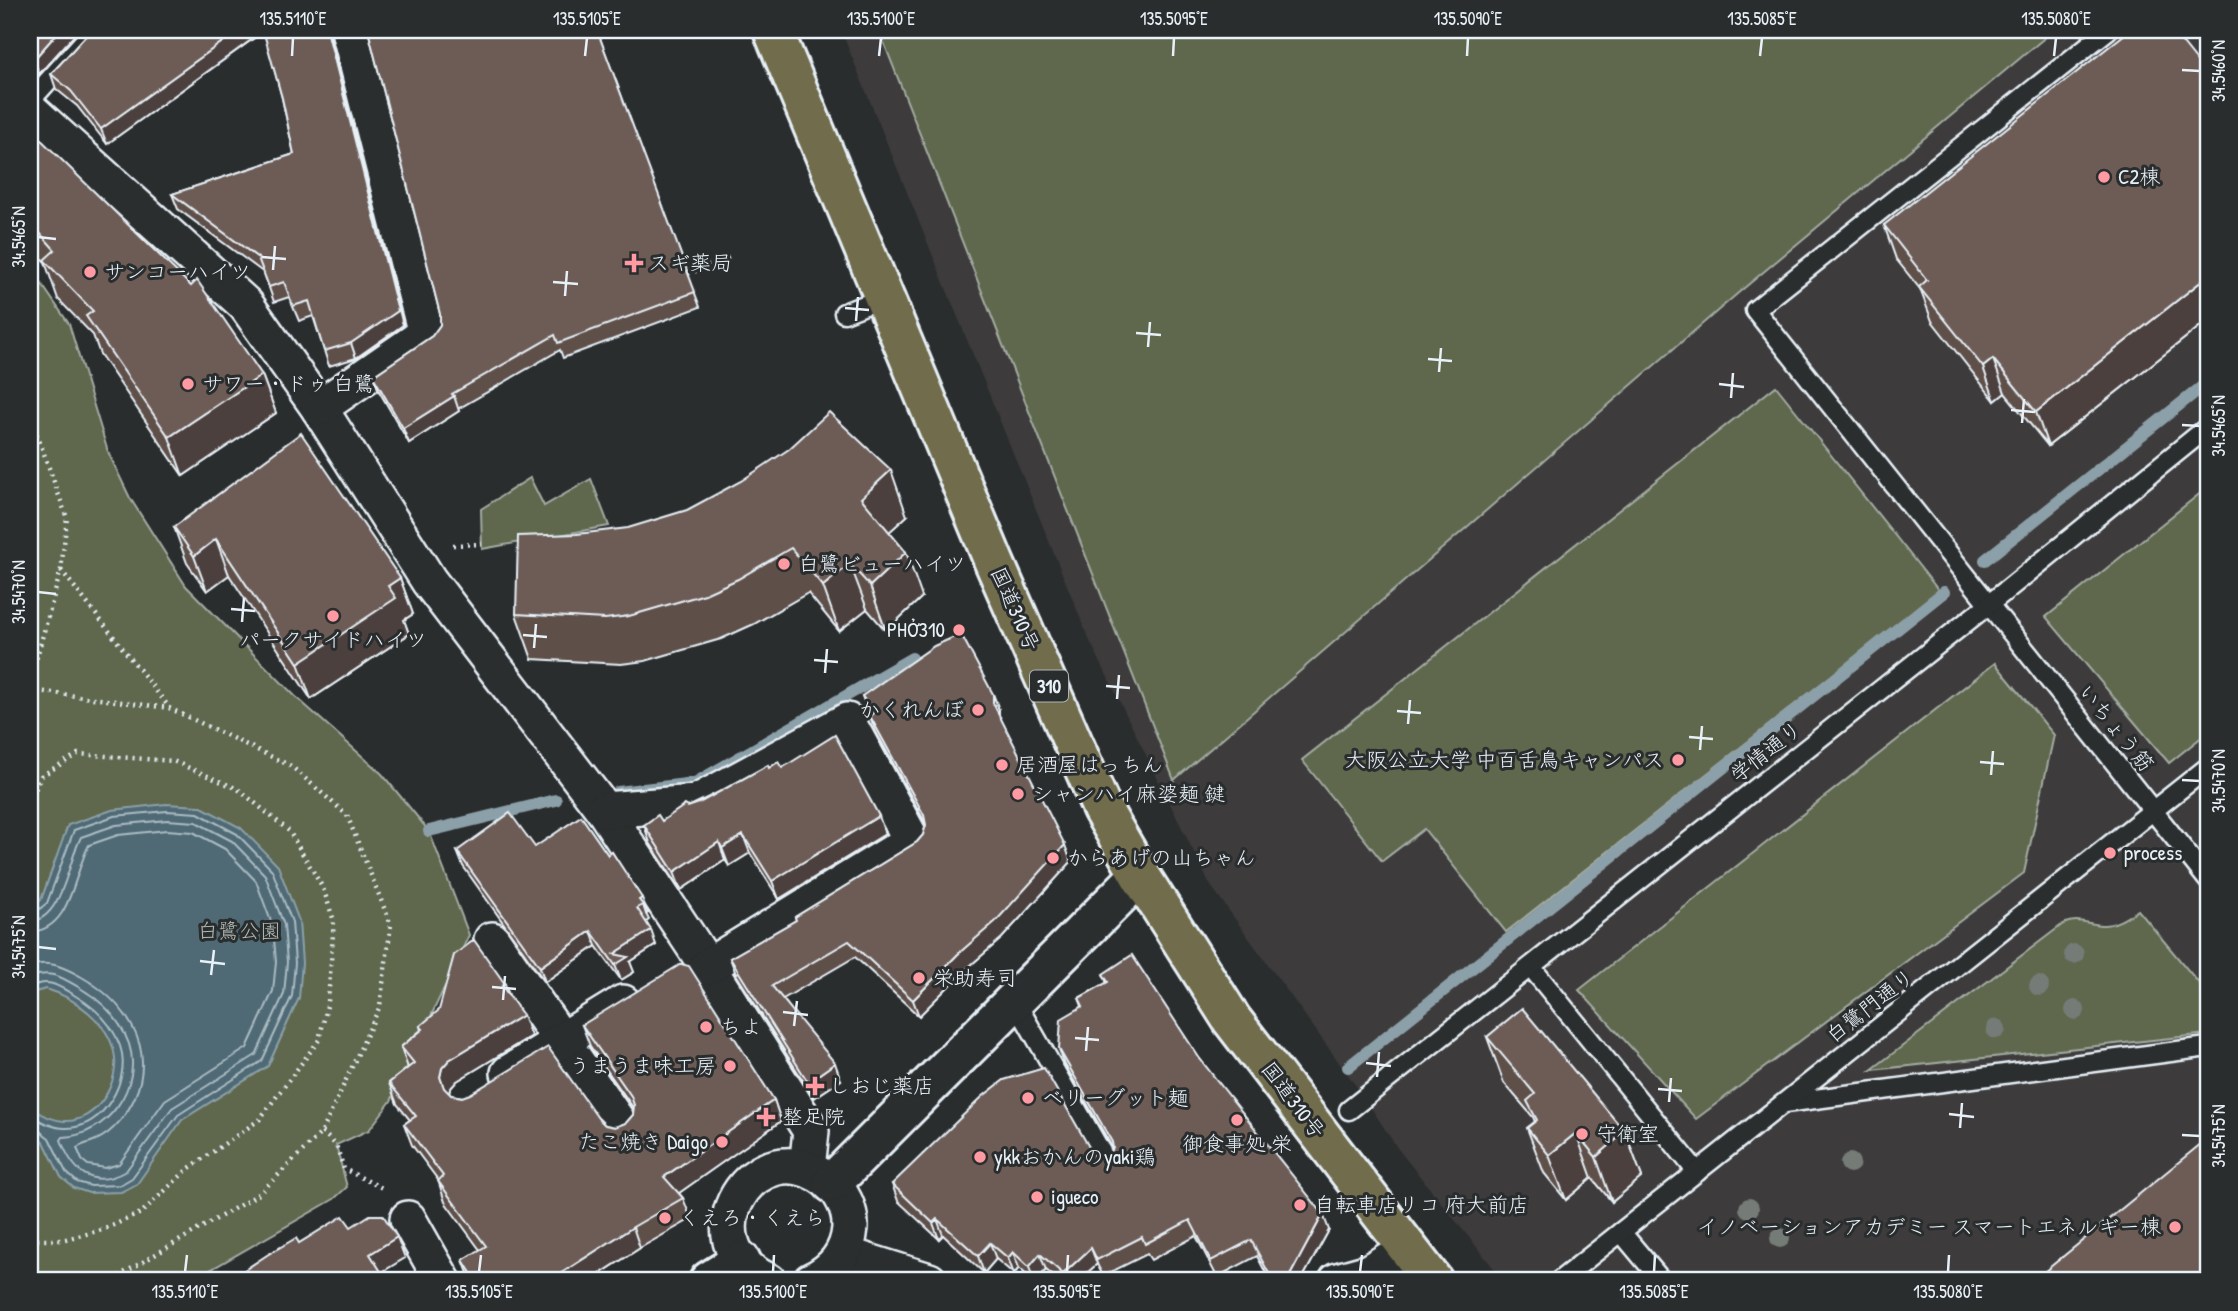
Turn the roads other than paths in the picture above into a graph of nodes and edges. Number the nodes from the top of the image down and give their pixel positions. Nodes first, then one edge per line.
1 (94, 30) edge
2 (349, 30) edge
3 (773, 30) edge
4 (2108, 30) edge
5 (30, 101) edge
6 (30, 110) edge
7 (883, 298) junction
8 (844, 313) dead end
9 (319, 408) junction
10 (2208, 427) edge
11 (1988, 605) junction
12 (2208, 766) edge
13 (604, 810) junction
14 (2153, 811) junction
15 (1140, 875) junction
16 (2208, 880) edge
17 (492, 940) dead end
18 (1531, 967) junction
19 (684, 969) junction
20 (1014, 1001) junction
21 (561, 1041) junction
22 (2208, 1047) edge
23 (480, 1091) edge
24 (1783, 1104) junction
25 (1349, 1110) dead end
26 (622, 1128) edge
27 (1108, 1164) edge
28 (1697, 1172) junction
29 (819, 1175) junction
30 (408, 1219) road end
31 (1621, 1232) junction
32 (1407, 1250) junction
33 (842, 1254) junction
34 (755, 1271) edge
35 (443, 1281) edge
36 (709, 1281) edge
37 (811, 1281) edge
38 (929, 1281) edge
39 (1337, 1281) edge
40 (1433, 1281) edge
41 (1559, 1281) edge
42 (1662, 1281) edge

1 - 5 lane
2 - 9 street
3 - 7 highway, 国道310号 / 310
4 - 11 lane, いちょう筋
6 - 9 street
7 - 8 lane
7 - 15 highway, 国道310号 / 310
9 - 13 street
10 - 11 lane, 学情通り
11 - 14 lane, いちょう筋
11 - 18 lane, 学情通り
12 - 14 lane, 白鷺門通り
13 - 19 street
13 - 19 street
14 - 16 lane, いちょう筋
14 - 24 lane, 白鷺門通り
15 - 20 street
15 - 32 highway, 国道310号 / 310
17 - 21 street
18 - 25 lane, 学情通り
18 - 28 lane
19 - 21 street
19 - 29 street
20 - 27 lane
20 - 29 street
21 - 23 street
21 - 26 street
22 - 24 lane
24 - 28 lane, 白鷺門通り
28 - 31 lane, 白鷺門通り
29 - 33 street
29 - 34 street
30 - 35 street
31 - 41 lane, 白鷺門通り
31 - 42 lane
32 - 39 street
32 - 40 highway, 国道310号 / 310
33 - 37 street
33 - 38 street
34 - 36 street

